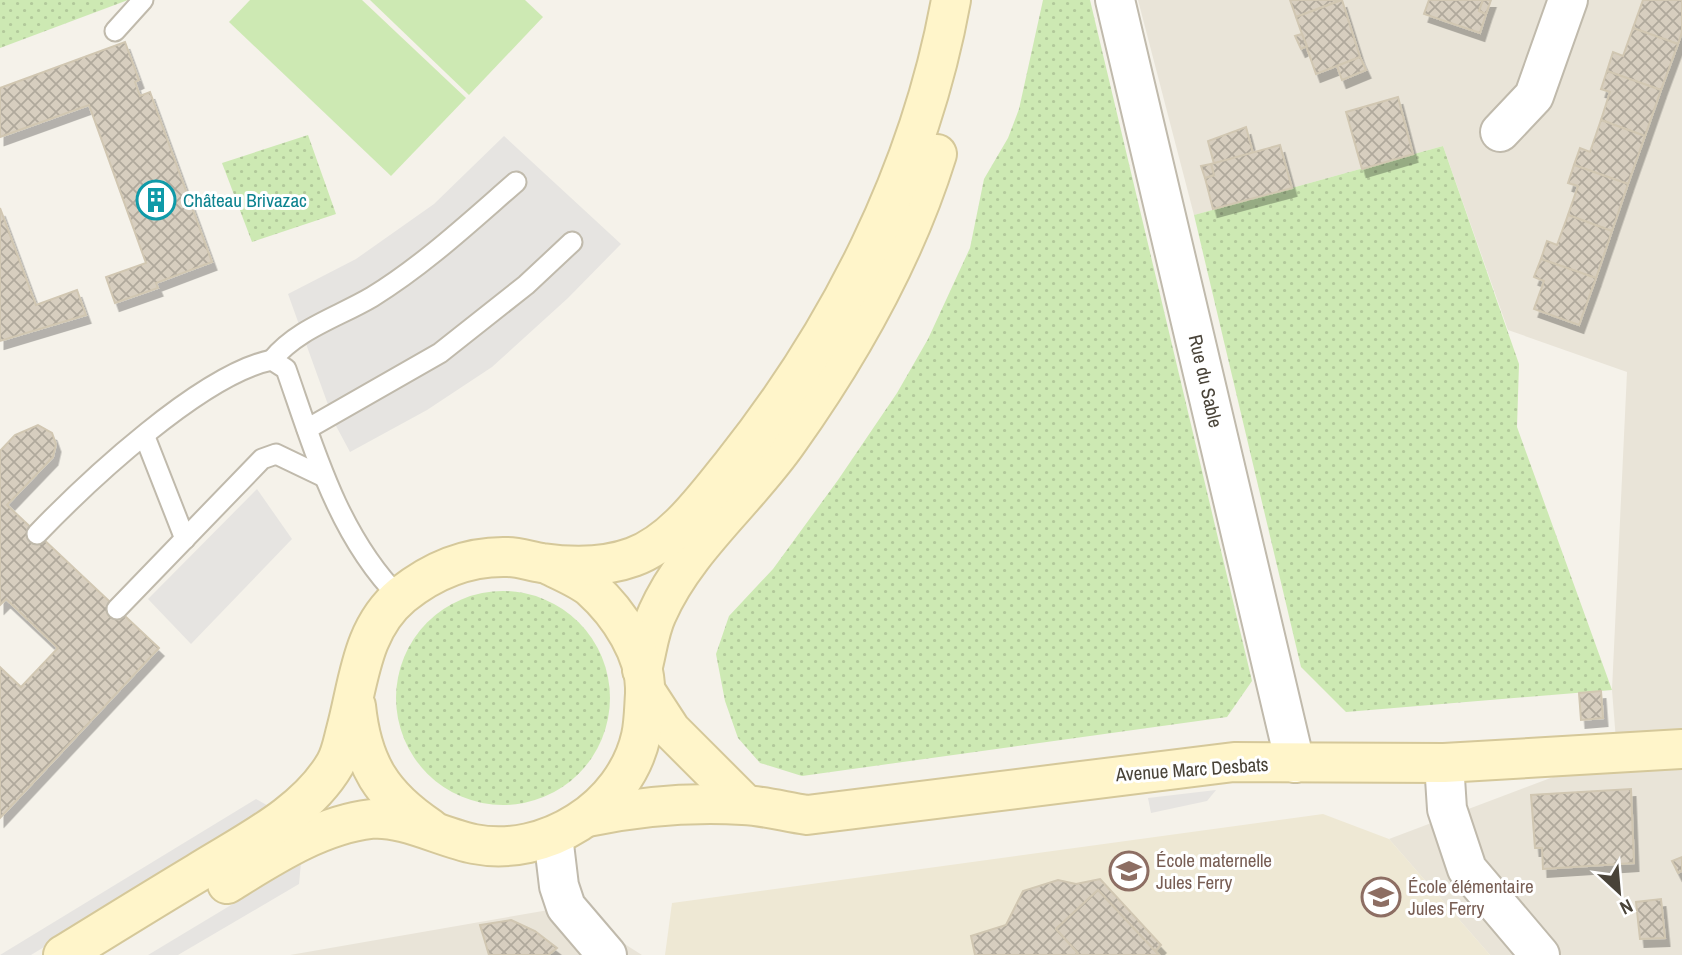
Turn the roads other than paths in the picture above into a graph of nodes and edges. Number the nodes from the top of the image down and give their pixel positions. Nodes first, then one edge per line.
1 (143, 0) edge
2 (951, 0) edge
3 (976, 0) edge
4 (1115, 0) edge
5 (1568, 0) edge
6 (115, 31) dead end
7 (1500, 132) dead end
8 (516, 182) dead end
9 (572, 242) dead end
10 (272, 360) junction
11 (307, 429) junction
12 (145, 437) junction
13 (324, 477) junction
14 (37, 534) dead end
15 (185, 539) junction
16 (546, 564) junction
17 (399, 597) junction
18 (117, 609) dead end
19 (644, 680) junction
20 (355, 697) junction
21 (1682, 749) edge
22 (1295, 763) junction
23 (1444, 763) junction
24 (746, 805) junction
25 (588, 817) junction
26 (436, 832) junction
27 (553, 836) junction
28 (63, 955) edge
29 (112, 955) edge
30 (607, 955) edge
31 (1540, 955) edge

1 - 6 lane
2 - 16 main road
3 - 19 main road
4 - 22 street, Rue du Sable
5 - 7 street
8 - 10 lane
9 - 11 lane
10 - 11 lane
10 - 12 lane
11 - 13 lane
12 - 14 lane
12 - 15 lane
13 - 15 lane
13 - 17 lane
15 - 18 lane
16 - 17 main road
16 - 19 main road
17 - 20 main road
19 - 24 main road
19 - 25 main road
20 - 26 main road
20 - 28 main road
21 - 23 main road, Avenue Marc Desbats
22 - 23 main road, Avenue Marc Desbats
22 - 24 main road, Avenue Marc Desbats
23 - 31 street
24 - 25 main road, Avenue Marc Desbats
25 - 27 main road
26 - 27 main road
26 - 29 main road
27 - 30 street

